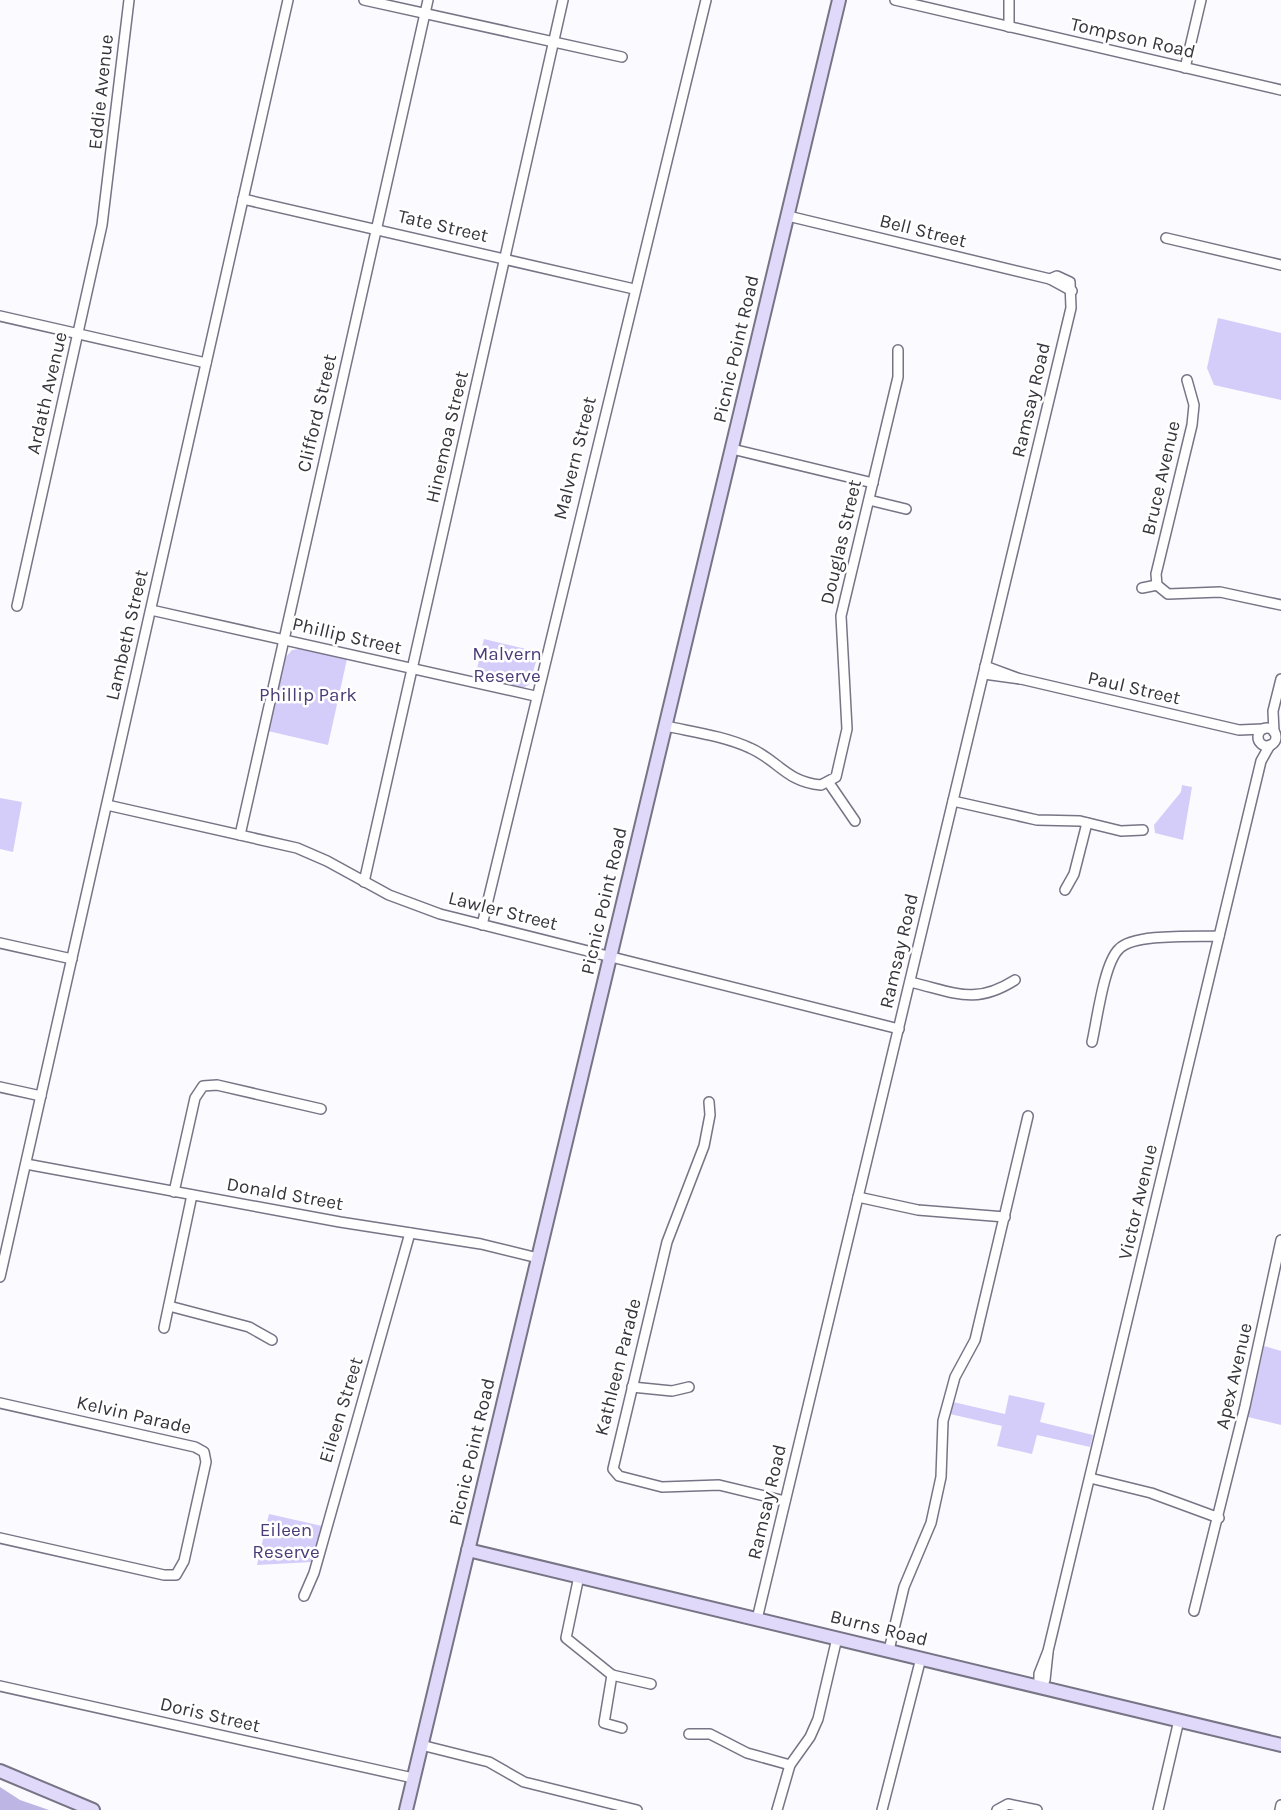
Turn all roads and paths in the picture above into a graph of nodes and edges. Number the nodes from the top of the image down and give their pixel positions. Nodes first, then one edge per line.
1 (129, 0) edge
2 (288, 0) edge
3 (365, 0) edge
4 (428, 0) edge
5 (563, 0) edge
6 (705, 0) edge
7 (839, 0) edge
8 (895, 0) edge
9 (1009, 0) edge
10 (1201, 0) edge
11 (425, 14) junction
12 (1009, 27) junction
13 (553, 42) junction
14 (622, 57) dead end
15 (1185, 68) junction
16 (1281, 90) edge
17 (108, 188) joint
18 (243, 199) junction
19 (788, 216) junction
20 (377, 229) junction
21 (1166, 238) dead end
22 (505, 258) junction
23 (1281, 265) edge
24 (634, 289) junction
25 (1072, 291) joint
26 (0, 316) edge
27 (78, 334) junction
28 (898, 350) dead end
29 (206, 363) junction
30 (1187, 380) dead end
31 (732, 449) junction
32 (873, 483) junction
33 (869, 500) junction
34 (906, 509) dead end
35 (1157, 585) junction
36 (1142, 588) dead end
37 (1281, 605) edge
38 (17, 606) dead end
39 (151, 610) junction
40 (284, 640) junction
41 (412, 668) junction
42 (984, 670) junction
43 (1281, 678) edge
44 (535, 696) junction
45 (1273, 711) junction
46 (666, 726) junction
47 (1264, 729) junction
48 (1238, 730) junction
49 (1277, 734) edge
50 (1259, 741) junction
51 (1274, 745) edge
52 (1261, 761) junction
53 (829, 783) junction
54 (953, 801) junction
55 (107, 805) junction
56 (855, 821) dead end
57 (1087, 823) junction
58 (1143, 830) dead end
59 (240, 835) junction
60 (364, 882) junction
61 (1065, 890) dead end
62 (482, 925) junction
63 (1219, 936) junction
64 (0, 943) edge
65 (610, 958) junction
66 (72, 959) junction
67 (1015, 980) dead end
68 (910, 982) junction
69 (898, 1030) junction
70 (1092, 1042) dead end
71 (0, 1087) edge
72 (41, 1096) junction
73 (709, 1102) dead end
74 (321, 1109) dead end
75 (1028, 1116) dead end
76 (26, 1164) junction
77 (174, 1192) junction
78 (192, 1195) junction
79 (858, 1196) junction
80 (1004, 1217) junction
81 (410, 1233) junction
82 (1281, 1240) edge
83 (538, 1258) junction
84 (0, 1277) edge
85 (169, 1306) junction
86 (164, 1328) dead end
87 (272, 1340) dead end
88 (632, 1387) junction
89 (689, 1387) dead end
90 (0, 1403) edge
91 (1090, 1478) junction
92 (785, 1501) junction
93 (1219, 1518) junction
94 (0, 1538) edge
95 (468, 1550) junction
96 (579, 1576) junction
97 (304, 1597) dead end
98 (1194, 1611) dead end
99 (757, 1619) junction
100 (838, 1638) junction
101 (889, 1650) junction
102 (921, 1658) junction
103 (612, 1675) junction
104 (650, 1684) dead end
105 (0, 1686) edge
106 (1039, 1687) junction
107 (1179, 1720) junction
108 (622, 1728) dead end
109 (689, 1734) dead end
110 (421, 1745) junction
111 (1281, 1745) edge
112 (790, 1765) junction
113 (0, 1771) edge
114 (413, 1778) junction
115 (93, 1810) edge
116 (406, 1810) edge
117 (638, 1810) edge
118 (777, 1810) edge
119 (882, 1810) edge
120 (997, 1810) edge
121 (1037, 1810) edge
122 (1158, 1810) edge

1 - 17 street, Eddie Avenue
2 - 18 street, Lambeth Street
3 - 11 street
4 - 11 street, Clifford Street
5 - 13 street, Hinemoa Street
6 - 24 street, Malvern Street
7 - 19 street, Picnic Point Road
8 - 12 street, Tompson Road
9 - 12 street
10 - 15 street
11 - 13 street
11 - 20 street, Clifford Street
12 - 15 street, Tompson Road
13 - 14 street
13 - 22 street, Hinemoa Street
15 - 16 street, Tompson Road
17 - 27 street, Ardath Avenue
18 - 20 street, Tate Street
18 - 29 street, Lambeth Street
19 - 25 street, Bell Street
19 - 31 street, Picnic Point Road
20 - 22 street, Tate Street
20 - 40 street, Clifford Street
21 - 23 street
22 - 24 street, Tate Street
22 - 41 street, Hinemoa Street
24 - 44 street, Malvern Street
25 - 42 street, Ramsay Road
26 - 27 street
27 - 29 street
27 - 38 street, Ardath Avenue
28 - 32 street, Douglas Street
29 - 39 street, Lambeth Street
30 - 35 street, Bruce Avenue
31 - 32 street
31 - 46 street, Picnic Point Road
32 - 33 street, Douglas Street
33 - 34 street
33 - 53 street, Douglas Street
35 - 36 street
35 - 37 street
39 - 40 street, Phillip Street
39 - 55 street, Lambeth Street
40 - 41 street, Phillip Street
40 - 59 street, Clifford Street
41 - 44 street, Phillip Street
41 - 60 street, Hinemoa Street
42 - 48 street, Paul Street
42 - 54 street, Ramsay Road
43 - 45 street
44 - 62 street, Malvern Street
45 - 47 street
45 - 49 street
46 - 53 street
46 - 65 street, Picnic Point Road
47 - 48 street, Paul Street
47 - 49 street, Paul Street
47 - 50 street
48 - 50 street, Paul Street
49 - 51 street, Victor Avenue
50 - 51 street, Paul Street
50 - 52 street, Victor Avenue
51 - 52 street, Victor Avenue
52 - 63 street, Victor Avenue
53 - 56 street
54 - 57 street
54 - 68 street, Ramsay Road
55 - 59 street, Lawler Street
55 - 66 street, Lambeth Street
57 - 58 street
57 - 61 street
59 - 60 street, Lawler Street
60 - 62 street, Lawler Street
62 - 65 street, Lawler Street
63 - 70 street
63 - 91 street, Victor Avenue
64 - 66 street
65 - 69 street, Lawler Street
65 - 83 street, Picnic Point Road
66 - 72 street, Lambeth Street
67 - 68 street
68 - 69 street, Ramsay Road
69 - 79 street, Ramsay Road
71 - 72 street
72 - 76 street, Lambeth Street
73 - 88 street, Kathleen Parade
74 - 77 street
75 - 80 street
76 - 77 street, Donald Street
76 - 84 street, Lambeth Street
77 - 78 street, Donald Street
78 - 81 street, Donald Street
78 - 85 street
79 - 80 street
79 - 92 street, Ramsay Road
80 - 101 street
81 - 83 street, Donald Street
81 - 97 street, Eileen Street
82 - 93 street, Apex Avenue
83 - 95 street, Picnic Point Road
85 - 86 street
85 - 87 street
88 - 89 street
88 - 92 street, Kathleen Parade
90 - 94 street, Kelvin Parade
91 - 93 street
91 - 106 street, Victor Avenue
92 - 99 street, Ramsay Road
93 - 98 street, Apex Avenue
95 - 96 street, Burns Road
95 - 110 street, Picnic Point Road
96 - 99 street, Burns Road
96 - 103 street
99 - 100 street, Burns Road
100 - 101 street, Burns Road
100 - 112 street
101 - 102 street, Burns Road
102 - 106 street, Burns Road
102 - 119 street
103 - 104 street
103 - 108 street
105 - 114 street, Doris Street
106 - 107 street, Burns Road
107 - 111 street, Burns Road
107 - 122 street
109 - 112 street
110 - 114 street, Picnic Point Road
110 - 117 street
112 - 118 street
113 - 115 street
114 - 116 street, Picnic Point Road
120 - 121 street

